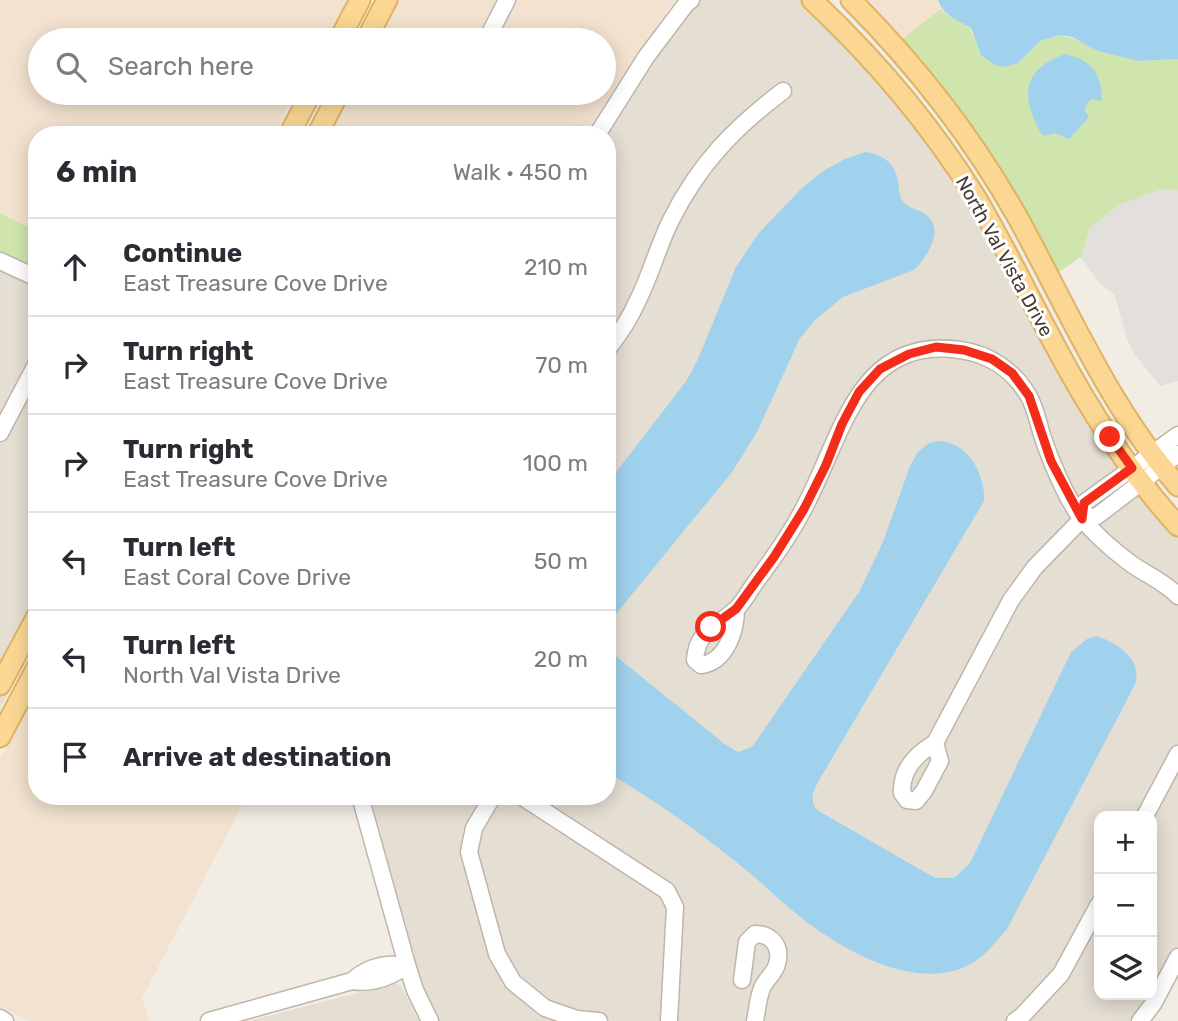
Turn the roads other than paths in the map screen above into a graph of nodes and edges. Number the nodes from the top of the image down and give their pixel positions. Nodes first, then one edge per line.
1 (360, 0) edge
2 (387, 0) edge
3 (507, 0) edge
4 (812, 0) edge
5 (850, 0) edge
6 (688, 1) edge
7 (345, 28) edge
8 (372, 28) edge
9 (493, 28) edge
10 (783, 91) dead end
11 (305, 105) edge
12 (333, 105) edge
13 (616, 105) edge
14 (616, 105) edge
15 (294, 126) edge
16 (322, 126) edge
17 (603, 126) edge
18 (0, 261) edge
19 (28, 274) edge
20 (616, 337) edge
21 (28, 380) edge
22 (0, 433) edge
23 (1178, 435) edge
24 (1165, 457) edge
25 (1137, 475) junction
26 (1178, 486) edge
27 (1082, 519) junction
28 (1178, 526) edge
29 (1178, 596) edge
30 (736, 609) dead end
31 (28, 632) edge
32 (28, 684) edge
33 (0, 685) edge
34 (0, 737) edge
35 (935, 743) dead end
36 (1178, 754) edge
37 (363, 805) edge
38 (488, 805) edge
39 (535, 805) edge
40 (1148, 811) edge
41 (1094, 913) edge
42 (1178, 957) edge
43 (407, 965) junction
44 (742, 980) dead end
45 (0, 1018) edge
46 (5, 1021) edge
47 (209, 1021) edge
48 (430, 1021) edge
49 (599, 1021) edge
50 (669, 1021) edge
51 (755, 1021) edge
52 (1015, 1021) edge
53 (1140, 1021) edge

1 - 7 main road
2 - 8 main road
3 - 9 street
4 - 25 main road, North Val Vista Drive
5 - 24 main road, North Val Vista Drive
6 - 13 street
10 - 20 street
11 - 15 main road
12 - 16 main road
14 - 17 street
18 - 19 street
21 - 22 street
23 - 24 street
24 - 25 street
24 - 26 main road, North Val Vista Drive
25 - 27 street
25 - 28 main road, North Val Vista Drive
27 - 29 street
27 - 30 street
27 - 35 street
31 - 33 main road
32 - 34 main road
36 - 40 street
37 - 43 street
38 - 49 street
39 - 50 street
41 - 52 street
42 - 53 street
43 - 47 street
43 - 48 street
44 - 51 street
45 - 46 street

